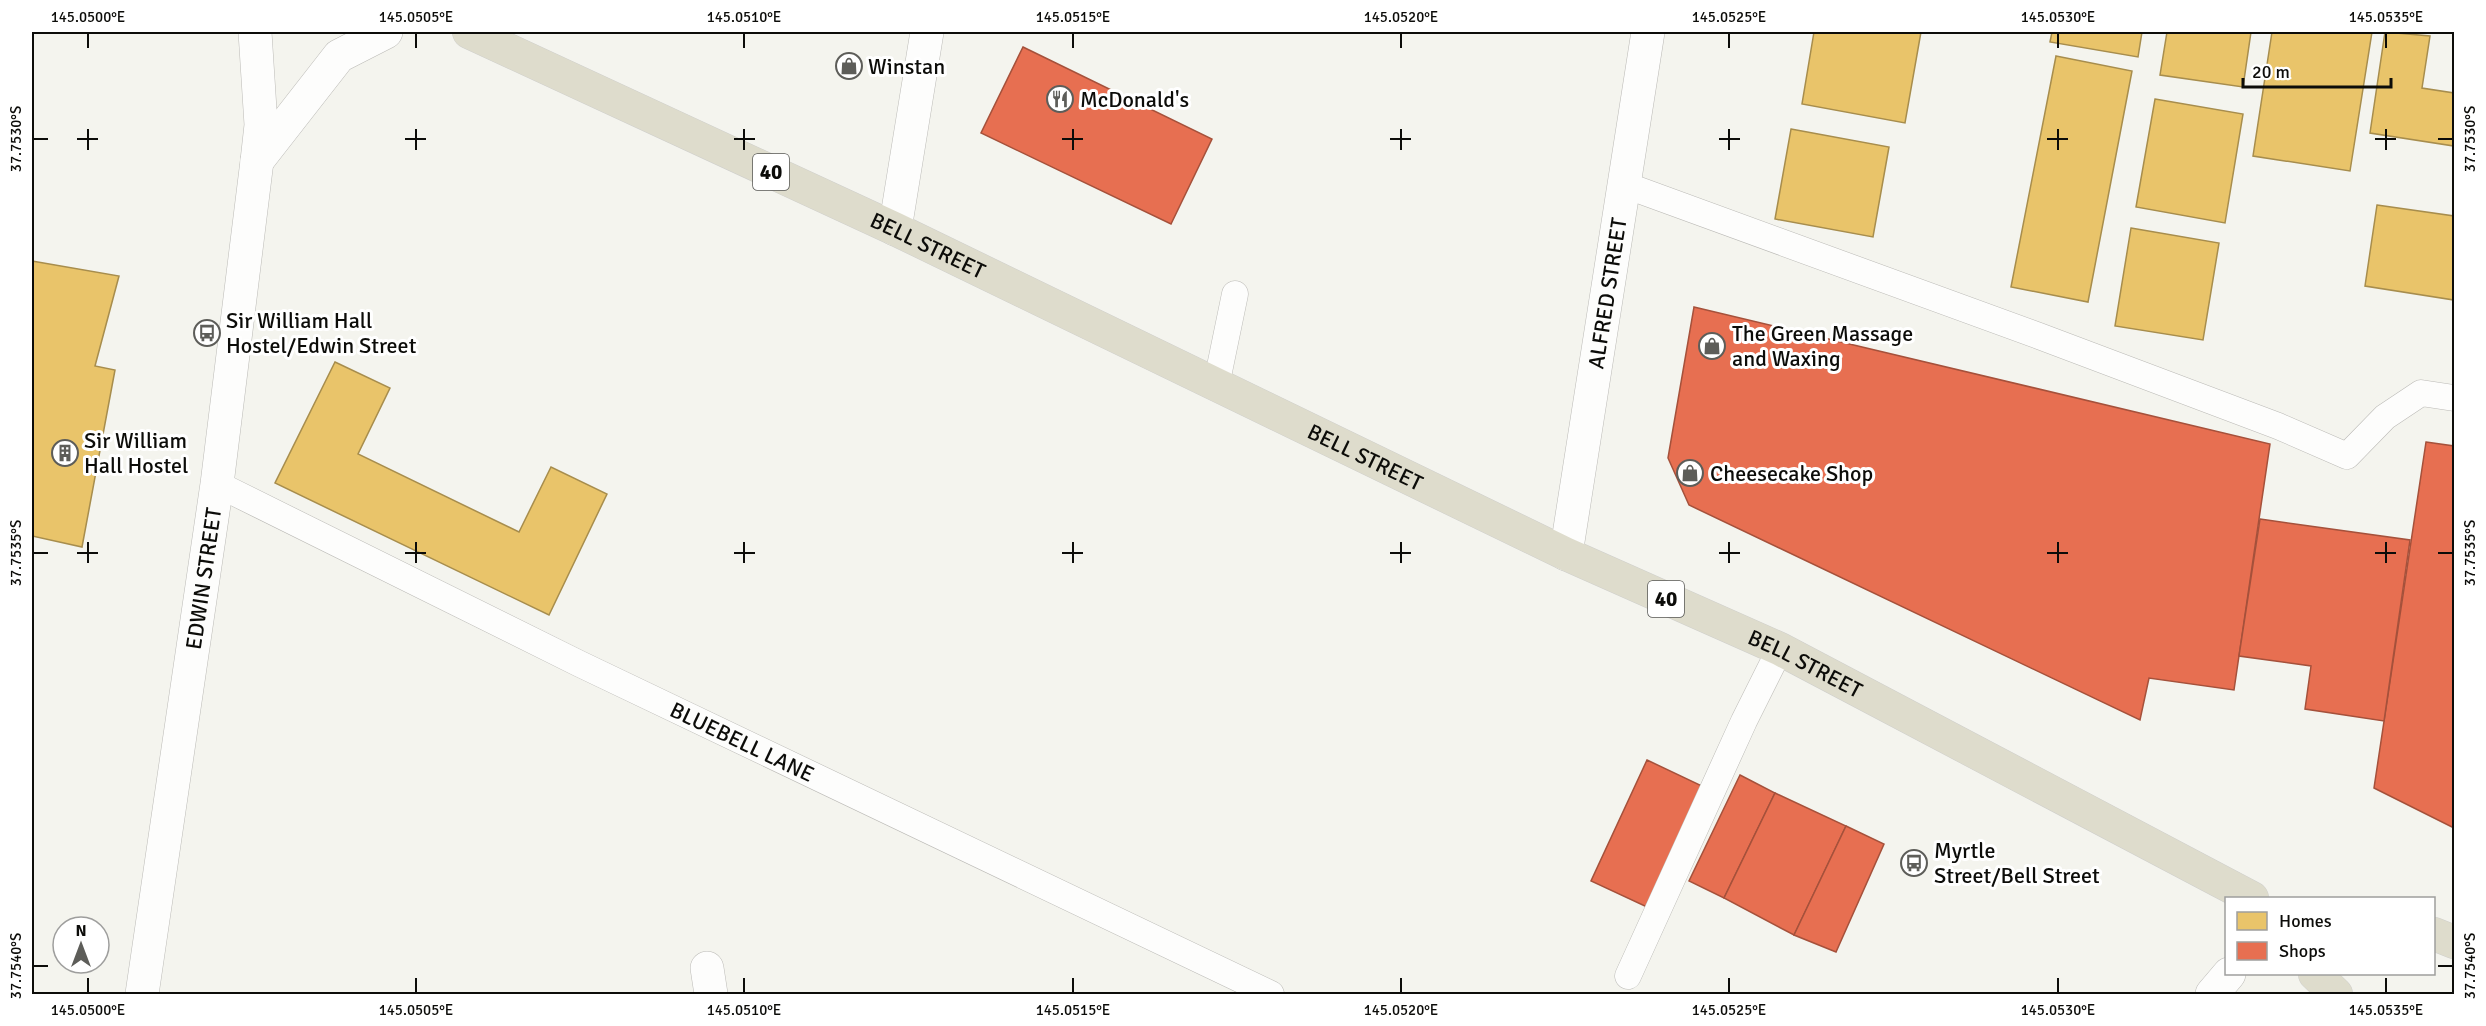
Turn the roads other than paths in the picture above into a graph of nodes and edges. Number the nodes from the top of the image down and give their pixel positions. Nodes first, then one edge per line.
1 (255, 32) edge
2 (386, 32) edge
3 (469, 32) edge
4 (927, 32) edge
5 (1648, 32) edge
6 (257, 161) junction
7 (1625, 185) junction
8 (895, 229) junction
9 (1235, 294) dead end
10 (1216, 386) junction
11 (2454, 398) edge
12 (217, 484) junction
13 (1566, 554) junction
14 (1780, 650) junction
15 (2250, 897) edge
16 (2435, 935) edge
17 (2454, 942) edge
18 (2228, 975) edge
19 (2316, 975) edge
20 (1628, 976) dead end
21 (142, 994) edge
22 (1270, 994) edge
23 (2212, 994) edge
24 (2336, 994) edge

1 - 6 street, EDWIN STREET
2 - 6 street
3 - 8 highway, BELL STREET / 40
4 - 8 street
5 - 7 street, ALFRED STREET
6 - 12 street, EDWIN STREET
7 - 11 lane
7 - 13 street, ALFRED STREET
8 - 10 highway, BELL STREET / 40
9 - 10 lane
10 - 13 highway, BELL STREET / 40
12 - 21 street, EDWIN STREET
12 - 22 lane, BLUEBELL LANE
13 - 14 highway, BELL STREET / 40
14 - 15 highway, BELL STREET / 40
14 - 20 lane
16 - 17 highway
18 - 23 street
19 - 24 highway

